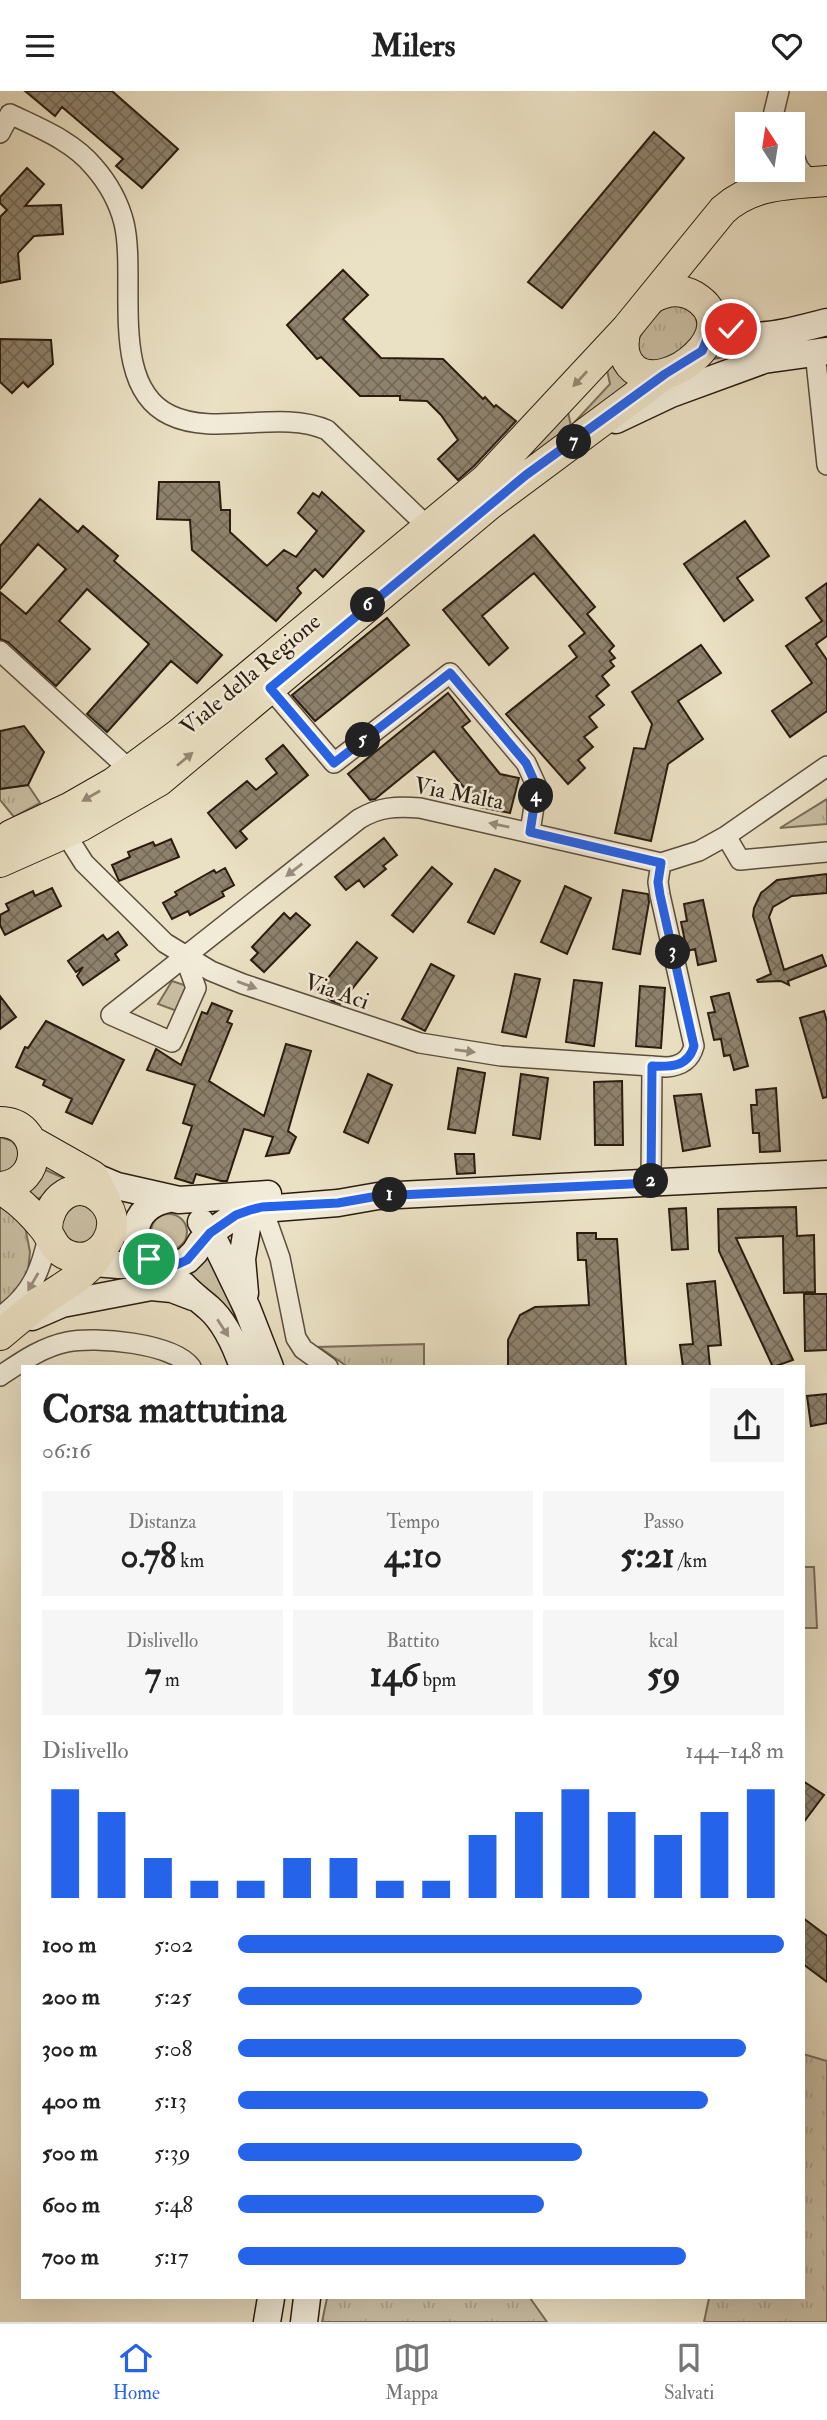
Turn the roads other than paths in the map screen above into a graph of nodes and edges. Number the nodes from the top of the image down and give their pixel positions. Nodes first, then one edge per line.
1 (779, 95) edge
2 (774, 112) edge
3 (0, 134) edge
4 (805, 174) edge
5 (750, 182) edge
6 (821, 187) edge
7 (741, 196) junction
8 (652, 298) junction
9 (703, 306) junction
10 (827, 322) edge
11 (626, 329) junction
12 (821, 351) edge
13 (764, 360) junction
14 (668, 374) junction
15 (580, 438) junction
16 (827, 465) edge
17 (444, 524) junction
18 (399, 565) junction
19 (0, 651) edge
20 (270, 688) junction
21 (827, 766) edge
22 (130, 771) junction
23 (530, 832) junction
24 (65, 833) junction
25 (726, 836) junction
26 (0, 839) edge
27 (827, 852) edge
28 (0, 862) edge
29 (661, 863) junction
30 (185, 957) junction
31 (652, 1066) junction
32 (12, 1123) edge
33 (827, 1174) edge
34 (651, 1183) junction
35 (0, 1188) edge
36 (100, 1190) junction
37 (378, 1196) junction
38 (174, 1200) junction
39 (256, 1209) junction
40 (204, 1232) junction
41 (48, 1234) junction
42 (90, 1257) junction
43 (162, 1265) junction
44 (193, 1297) junction
45 (247, 1308) junction
46 (1, 1328) edge
47 (190, 1365) edge
48 (242, 1365) edge
49 (270, 1365) edge
50 (325, 1365) edge
51 (0, 1376) edge
52 (271, 2299) edge
53 (307, 2299) edge
54 (267, 2322) edge
55 (303, 2322) edge

1 - 2 street
3 - 17 street
4 - 6 street
5 - 7 street
6 - 7 main road
6 - 9 main road
7 - 8 main road
8 - 9 main road
8 - 11 main road
9 - 10 main road
9 - 14 main road
11 - 14 main road
11 -> 17 main road, Viale della Regione
12 - 13 main road
12 - 16 street
13 - 14 main road
13 - 15 main road
14 - 15 main road, Viale della Regione
15 - 17 main road, Viale della Regione
17 - 18 main road, Viale della Regione
18 - 20 main road, Viale della Regione
18 - 22 main road, Viale della Regione
19 - 22 street
20 - 23 street
24 -> 20 main road, Viale della Regione
21 - 25 street
22 -> 26 main road, Viale della Regione
23 - 29 street, Via Malta
23 -> 30 street, Via Malta
24 - 28 main road, Viale della Regione
24 - 30 street, Via Aci
25 - 27 street
25 - 29 street
29 - 31 street, Via Aci
30 - 30 street, Via Malta
30 -> 31 street, Via Aci
31 - 34 street
32 - 35 main road
32 - 36 main road
33 - 34 main road
34 - 37 main road
35 - 41 main road
36 - 38 main road
36 - 41 main road
36 - 42 main road
37 - 38 main road
37 - 39 main road
38 - 40 main road
38 - 43 main road
39 - 40 main road
39 - 45 main road
39 - 50 street
40 - 43 main road
40 - 45 main road
41 - 42 main road
41 -> 46 street
42 - 43 main road
42 - 46 main road
43 - 44 main road
44 - 46 main road
44 -> 48 main road
45 - 49 main road
47 - 51 street
52 - 54 main road
53 - 55 main road

